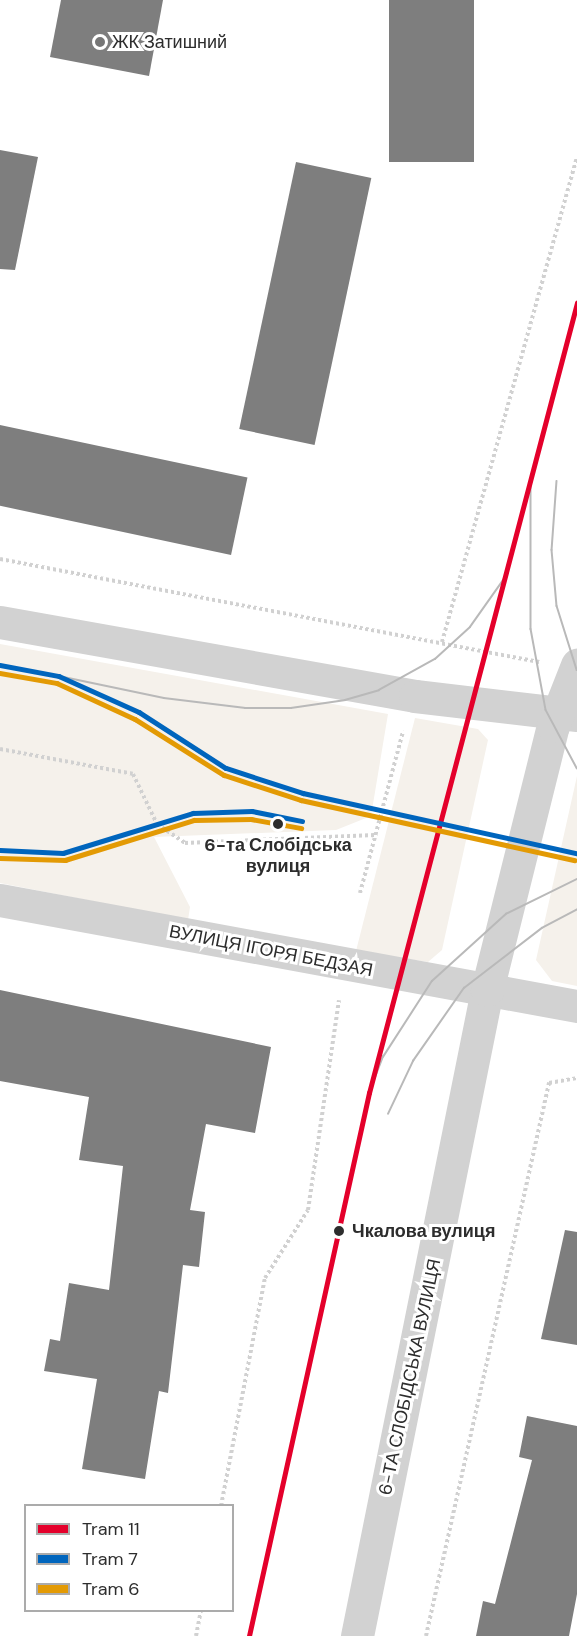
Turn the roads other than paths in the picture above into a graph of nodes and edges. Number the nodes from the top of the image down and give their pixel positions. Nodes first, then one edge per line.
1 (0, 622) edge
2 (577, 667) edge
3 (568, 714) edge
4 (0, 900) edge
5 (487, 990) junction
6 (577, 1006) edge
7 (357, 1636) edge

1 - 3 street
2 - 3 street, 6-ТА СЛОБІДСЬКА ВУЛИЦЯ
3 - 5 street, 6-ТА СЛОБІДСЬКА ВУЛИЦЯ
4 - 5 street, ВУЛИЦЯ ІГОРЯ БЕДЗАЯ
5 - 6 street, ВУЛИЦЯ ІГОРЯ БЕДЗАЯ
5 - 7 street, 6-ТА СЛОБІДСЬКА ВУЛИЦЯ

